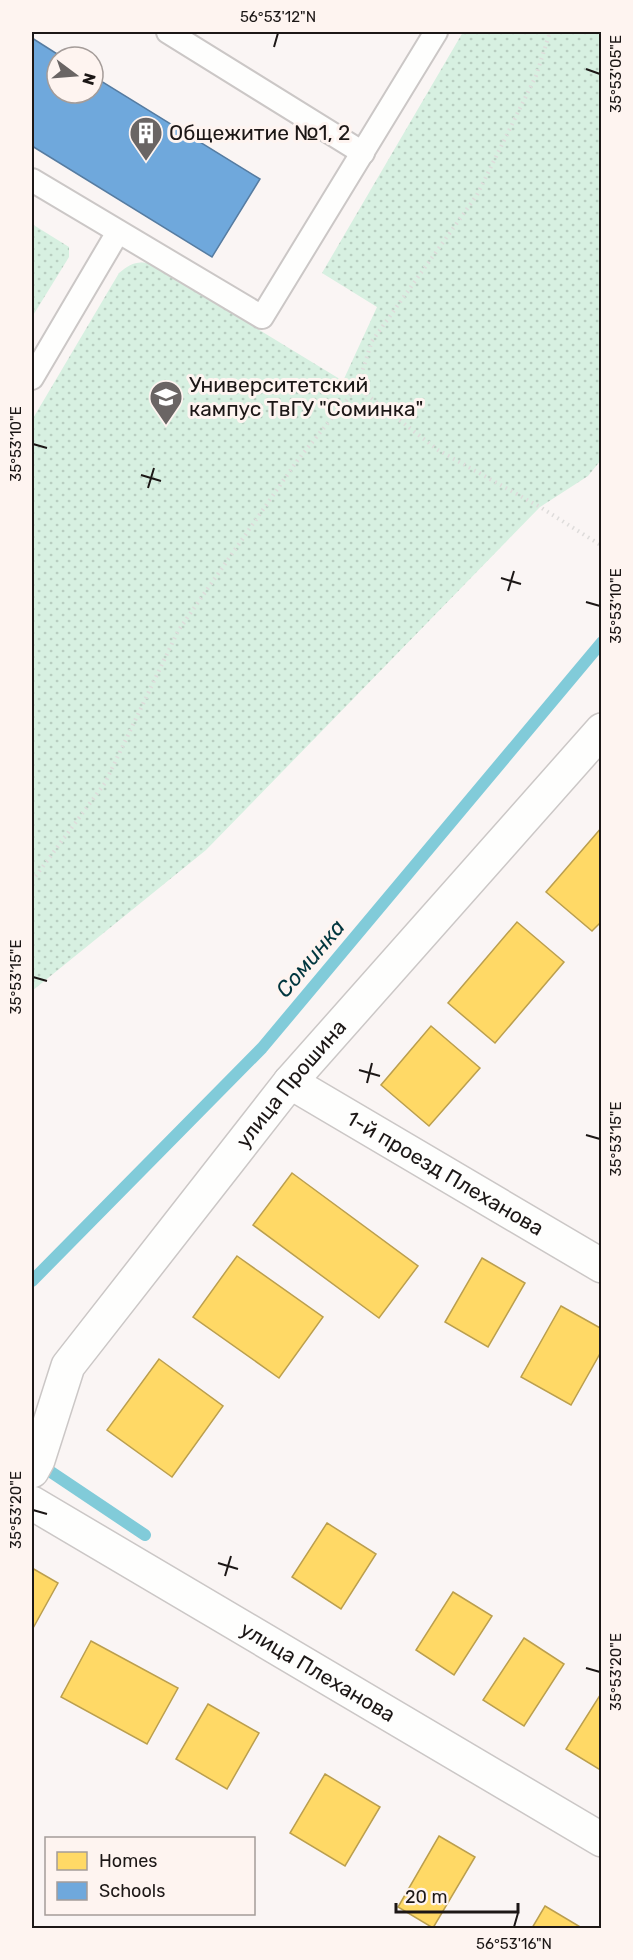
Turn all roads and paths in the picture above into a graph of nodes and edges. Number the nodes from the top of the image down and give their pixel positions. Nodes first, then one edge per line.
1 (168, 32) edge
2 (436, 32) edge
3 (550, 32) edge
4 (363, 153) junction
5 (32, 180) edge
6 (118, 232) junction
7 (32, 378) edge
8 (357, 387) junction
9 (602, 546) edge
10 (602, 730) edge
11 (32, 881) edge
12 (290, 1082) junction
13 (602, 1266) edge
14 (32, 1471) edge
15 (32, 1503) edge
16 (602, 1840) edge

1 - 4 lane
2 - 4 lane
3 - 8 path
4 - 6 lane
5 - 6 lane
6 - 7 lane
8 - 9 path
8 - 11 path
10 - 12 street, улица Прошина
12 - 13 street, 1-й проезд Плеханова
12 - 14 street, улица Прошина
15 - 16 street, улица Плеханова

